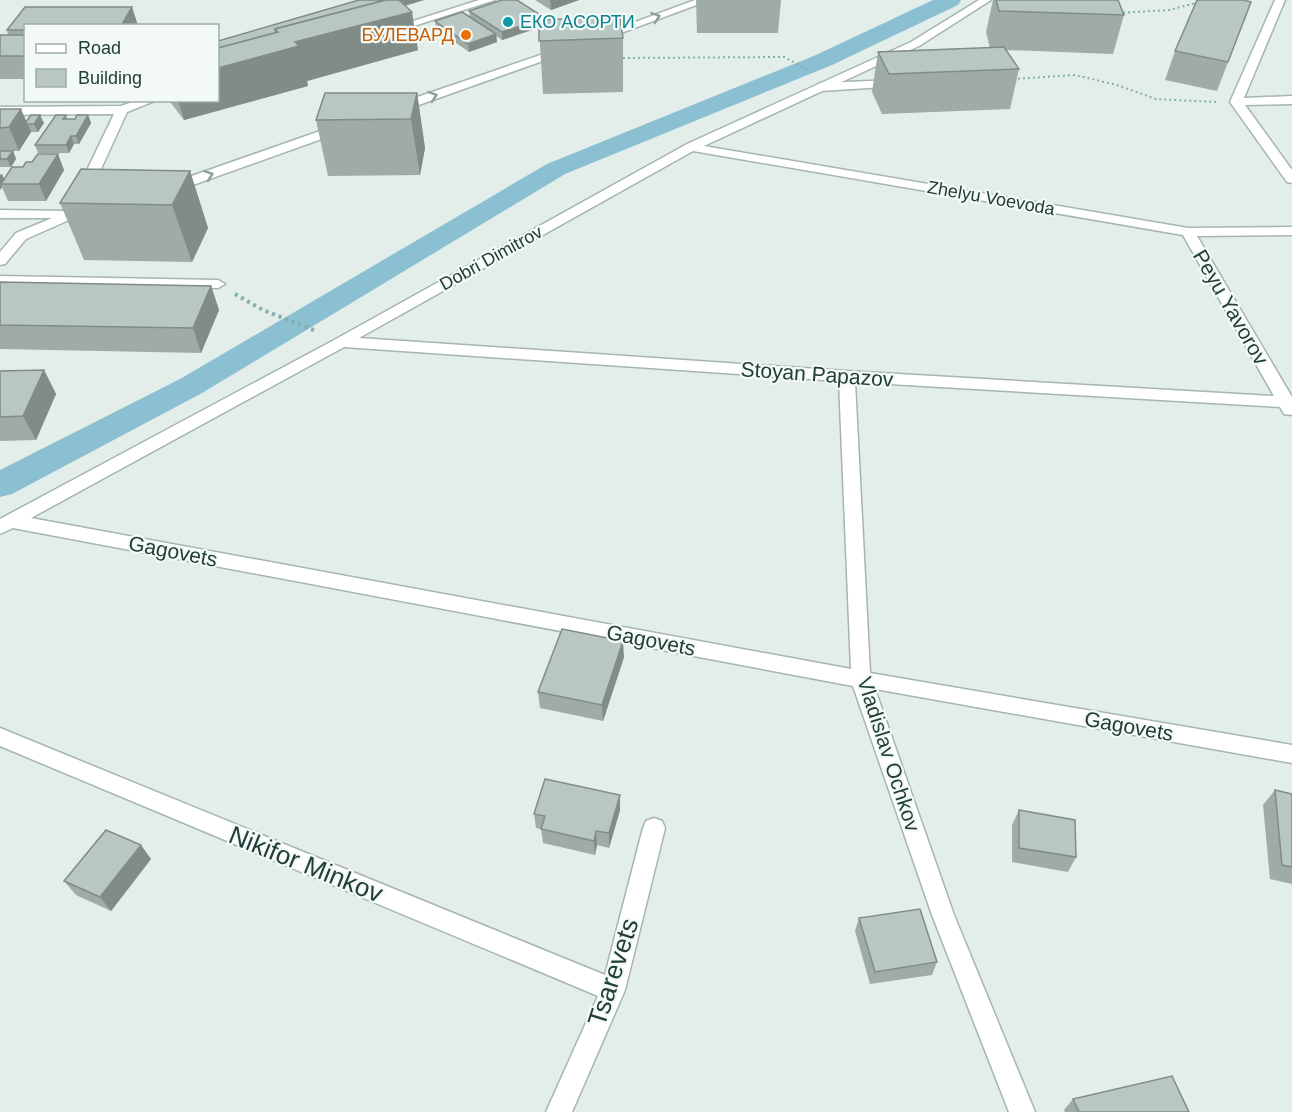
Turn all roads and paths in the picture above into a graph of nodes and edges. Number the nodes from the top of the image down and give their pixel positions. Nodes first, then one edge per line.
1 (490, 0) edge
2 (705, 0) edge
3 (986, 0) edge
4 (1207, 0) edge
5 (1280, 0) edge
6 (1110, 13) edge
7 (378, 33) edge
8 (612, 58) edge
9 (812, 72) dead end
10 (1012, 79) edge
11 (911, 83) edge
12 (820, 87) junction
13 (1292, 100) edge
14 (145, 102) edge
15 (1236, 102) junction
16 (122, 110) junction
17 (0, 111) edge
18 (388, 112) edge
19 (354, 124) edge
20 (691, 147) junction
21 (1292, 179) edge
22 (163, 191) edge
23 (106, 207) edge
24 (0, 214) edge
25 (73, 214) junction
26 (1292, 231) edge
27 (1188, 232) junction
28 (0, 261) edge
29 (0, 280) edge
30 (218, 284) joint
31 (341, 342) junction
32 (847, 376) junction
33 (1290, 406) edge
34 (6, 524) edge
35 (861, 679) junction
36 (0, 737) edge
37 (1292, 754) edge
38 (654, 828) dead end
39 (613, 990) junction
40 (559, 1112) edge
41 (1022, 1112) edge

1 - 7 street
18 -> 2 street
3 - 12 street, Dobri Dimitrov
4 - 6 path
5 - 15 street
8 - 9 path
10 - 15 path
11 - 12 street
12 - 20 street, Dobri Dimitrov
13 - 15 street
14 - 16 street
15 - 21 street
16 - 17 street
16 - 25 street
22 -> 19 street
20 - 27 street, Zhelyu Voevoda
20 - 31 street, Dobri Dimitrov
23 - 25 street
24 - 25 street
25 - 28 street
26 - 27 street, Zhelyu Voevoda
27 - 33 street, Peyu Yavorov
29 - 30 street
30 - 31 path
31 - 32 street, Stoyan Papazov
31 - 34 street, Dobri Dimitrov
32 - 33 street, Stoyan Papazov
32 - 35 street, Vladislav Ochkov
34 - 35 street, Gagovets
35 - 37 street, Gagovets
35 - 41 street, Vladislav Ochkov
36 - 39 street, Nikifor Minkov
38 - 39 street, Tsarevets
39 - 40 street, Tsarevets

